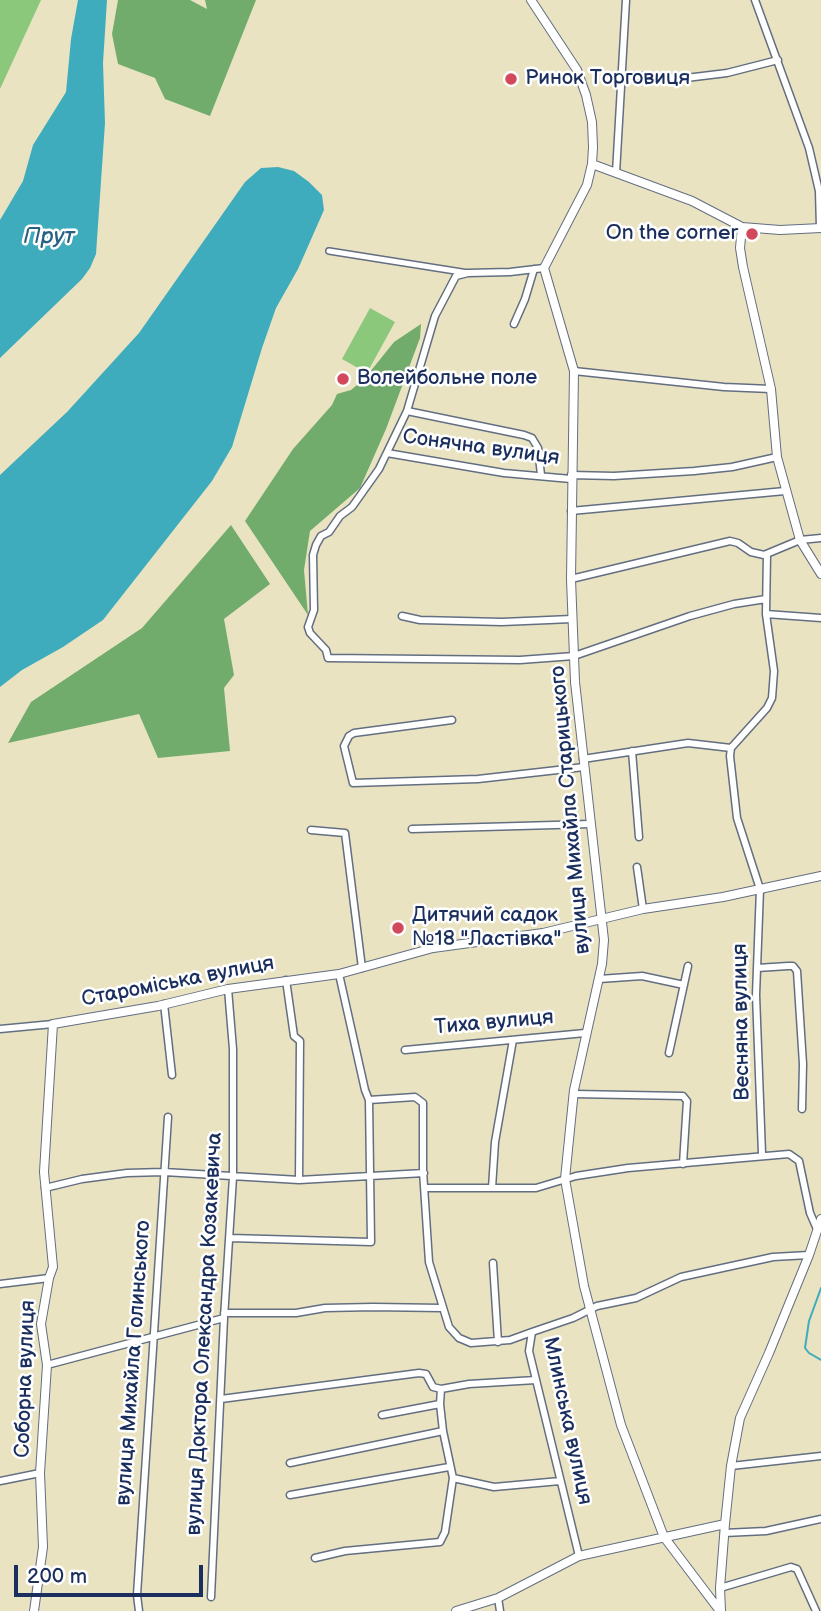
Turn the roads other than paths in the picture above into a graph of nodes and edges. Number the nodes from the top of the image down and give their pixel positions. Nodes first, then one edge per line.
1 (531, 0) edge
2 (626, 0) edge
3 (755, 0) edge
4 (778, 60) junction
5 (621, 75) junction
6 (592, 164) junction
7 (616, 173) junction
8 (742, 227) junction
9 (820, 228) edge
10 (329, 251) dead end
11 (544, 268) junction
12 (534, 269) junction
13 (468, 273) junction
14 (514, 324) dead end
15 (574, 371) junction
16 (771, 389) junction
17 (407, 411) junction
18 (387, 453) junction
19 (777, 457) junction
20 (541, 475) junction
21 (571, 477) junction
22 (785, 491) junction
23 (571, 512) junction
24 (821, 538) edge
25 (800, 540) junction
26 (766, 554) junction
27 (821, 574) edge
28 (571, 579) junction
29 (766, 599) junction
30 (766, 614) junction
31 (402, 616) dead end
32 (821, 618) edge
33 (572, 620) junction
34 (574, 656) junction
35 (452, 720) dead end
36 (731, 748) junction
37 (632, 751) junction
38 (584, 763) junction
39 (590, 824) junction
40 (412, 829) dead end
41 (311, 830) dead end
42 (639, 837) dead end
43 (637, 867) dead end
44 (821, 876) edge
45 (760, 888) junction
46 (643, 909) junction
47 (601, 918) junction
48 (688, 966) dead end
49 (362, 968) junction
50 (757, 968) junction
51 (339, 974) junction
52 (286, 979) junction
53 (599, 979) junction
54 (684, 985) junction
55 (228, 989) junction
56 (163, 1004) junction
57 (53, 1024) junction
58 (0, 1030) edge
59 (585, 1033) junction
60 (513, 1040) junction
61 (405, 1049) dead end
62 (669, 1053) dead end
63 (172, 1075) dead end
64 (573, 1094) junction
65 (369, 1100) junction
66 (802, 1109) dead end
67 (168, 1117) dead end
68 (762, 1154) junction
69 (683, 1164) junction
70 (164, 1172) junction
71 (424, 1173) junction
72 (233, 1177) junction
73 (369, 1177) junction
74 (565, 1179) junction
75 (299, 1180) junction
76 (45, 1188) junction
77 (426, 1188) junction
78 (492, 1188) junction
79 (821, 1219) edge
80 (817, 1229) junction
81 (230, 1238) junction
82 (809, 1255) junction
83 (493, 1263) dead end
84 (49, 1278) junction
85 (0, 1284) edge
86 (442, 1308) junction
87 (590, 1310) junction
88 (224, 1316) junction
89 (532, 1332) junction
90 (154, 1336) junction
91 (498, 1342) junction
92 (47, 1364) junction
93 (536, 1380) junction
94 (441, 1389) junction
95 (221, 1399) junction
96 (440, 1404) junction
97 (382, 1415) dead end
98 (443, 1431) junction
99 (821, 1456) edge
100 (290, 1463) dead end
101 (731, 1466) junction
102 (449, 1467) junction
103 (40, 1473) junction
104 (453, 1478) junction
105 (1, 1479) edge
106 (560, 1482) junction
107 (290, 1495) dead end
108 (821, 1519) edge
109 (725, 1528) junction
110 (664, 1537) junction
111 (579, 1556) junction
112 (315, 1558) dead end
113 (720, 1588) junction
114 (211, 1597) dead end
115 (498, 1598) junction
116 (34, 1611) edge
117 (139, 1611) edge
118 (456, 1611) edge
119 (500, 1611) edge
120 (720, 1611) edge
121 (816, 1611) edge

1 - 6 street
2 - 5 street
3 - 4 street
4 - 5 street
4 - 9 street
5 - 7 street
6 - 7 street
6 - 11 street
7 - 8 street
8 - 9 street
8 - 16 street
10 - 13 street
11 - 12 street
11 - 15 street, вулиця Михайла Старицького
12 - 13 street
12 - 14 street
13 - 17 street
15 - 16 street
15 - 21 street, вулиця Михайла Старицького
16 - 19 street
17 - 18 street
17 - 20 street
18 - 20 street, Сонячна вулиця
18 - 34 street
19 - 21 street, Сонячна вулиця
19 - 22 street
20 - 21 street, Сонячна вулиця
21 - 23 street, вулиця Михайла Старицького
22 - 23 street
22 - 25 street
23 - 28 street, вулиця Михайла Старицького
24 - 25 street
25 - 26 street
25 - 27 street
26 - 28 street
26 - 29 street
28 - 33 street, вулиця Михайла Старицького
29 - 30 street
29 - 34 street
30 - 32 street
30 - 36 street
31 - 33 street
33 - 34 street, вулиця Михайла Старицького
34 - 38 street, вулиця Михайла Старицького
35 - 38 street
36 - 37 street
36 - 45 street
37 - 38 street
37 - 42 street
38 - 39 street, вулиця Михайла Старицького
39 - 40 street
39 - 47 street, вулиця Михайла Старицького
41 - 49 street
43 - 46 street
44 - 45 street, Староміська вулиця
45 - 46 street, Староміська вулиця
45 - 50 street, Весняна вулиця
46 - 47 street, Староміська вулиця
47 - 49 street, Староміська вулиця
47 - 53 street, вулиця Михайла Старицького
48 - 54 street
49 - 51 street, Староміська вулиця
50 - 66 street
50 - 68 street, Весняна вулиця
51 - 52 street, Староміська вулиця
51 - 65 street
52 - 55 street, Староміська вулиця
52 - 75 street
53 - 54 street
53 - 59 street, вулиця Михайла Старицького
54 - 62 street
55 - 56 street, Староміська вулиця
55 - 72 street, вулиця Доктора Олександра Козакевича
56 - 57 street, Староміська вулиця
56 - 63 street
57 - 58 street, Староміська вулиця
57 - 76 street, Соборна вулиця
59 - 60 street, Тиха вулиця
59 - 64 street, вулиця Михайла Старицького
60 - 61 street, Тиха вулиця
60 - 78 street
64 - 69 street
64 - 74 street, вулиця Михайла Старицького
65 - 71 street, Млинська вулиця
65 - 73 street
67 - 70 street, вулиця Михайла Голинського
68 - 69 street
68 - 80 street
69 - 74 street
70 - 72 street
70 - 76 street
70 - 90 street, вулиця Михайла Голинського
71 - 73 street
71 - 77 street, Млинська вулиця
72 - 75 street
72 - 81 street, вулиця Доктора Олександра Козакевича
73 - 75 street
73 - 81 street
74 - 78 street
74 - 87 street, вулиця Михайла Старицького
76 - 84 street, Соборна вулиця
77 - 78 street
77 - 86 street, Млинська вулиця
79 - 80 street
80 - 82 street
81 - 88 street, вулиця Доктора Олександра Козакевича
82 - 87 street
82 - 101 street
83 - 91 street
84 - 85 street
84 - 92 street, Соборна вулиця
86 - 88 street
86 - 91 street, Млинська вулиця
87 - 89 street
87 - 110 street, вулиця Михайла Старицького
88 - 90 street
88 - 95 street, вулиця Доктора Олександра Козакевича
89 - 91 street, Млинська вулиця
89 - 93 street, Млинська вулиця
90 - 92 street
90 - 117 street, вулиця Михайла Голинського
92 - 103 street, Соборна вулиця
93 - 94 street
93 - 106 street, Млинська вулиця
94 - 95 street
94 - 96 street
95 - 114 street, вулиця Доктора Олександра Козакевича
96 - 97 street
96 - 98 street
98 - 100 street
98 - 102 street
99 - 101 street
101 - 109 street
102 - 104 street
102 - 107 street
103 - 105 street
103 - 116 street, Соборна вулиця
104 - 106 street
104 - 112 street
106 - 111 street, Млинська вулиця
108 - 109 street
109 - 110 street
109 - 113 street
110 - 111 street
110 - 120 street, вулиця Михайла Старицького
111 - 115 street
113 - 120 street
113 - 121 street
115 - 118 street
115 - 119 street

